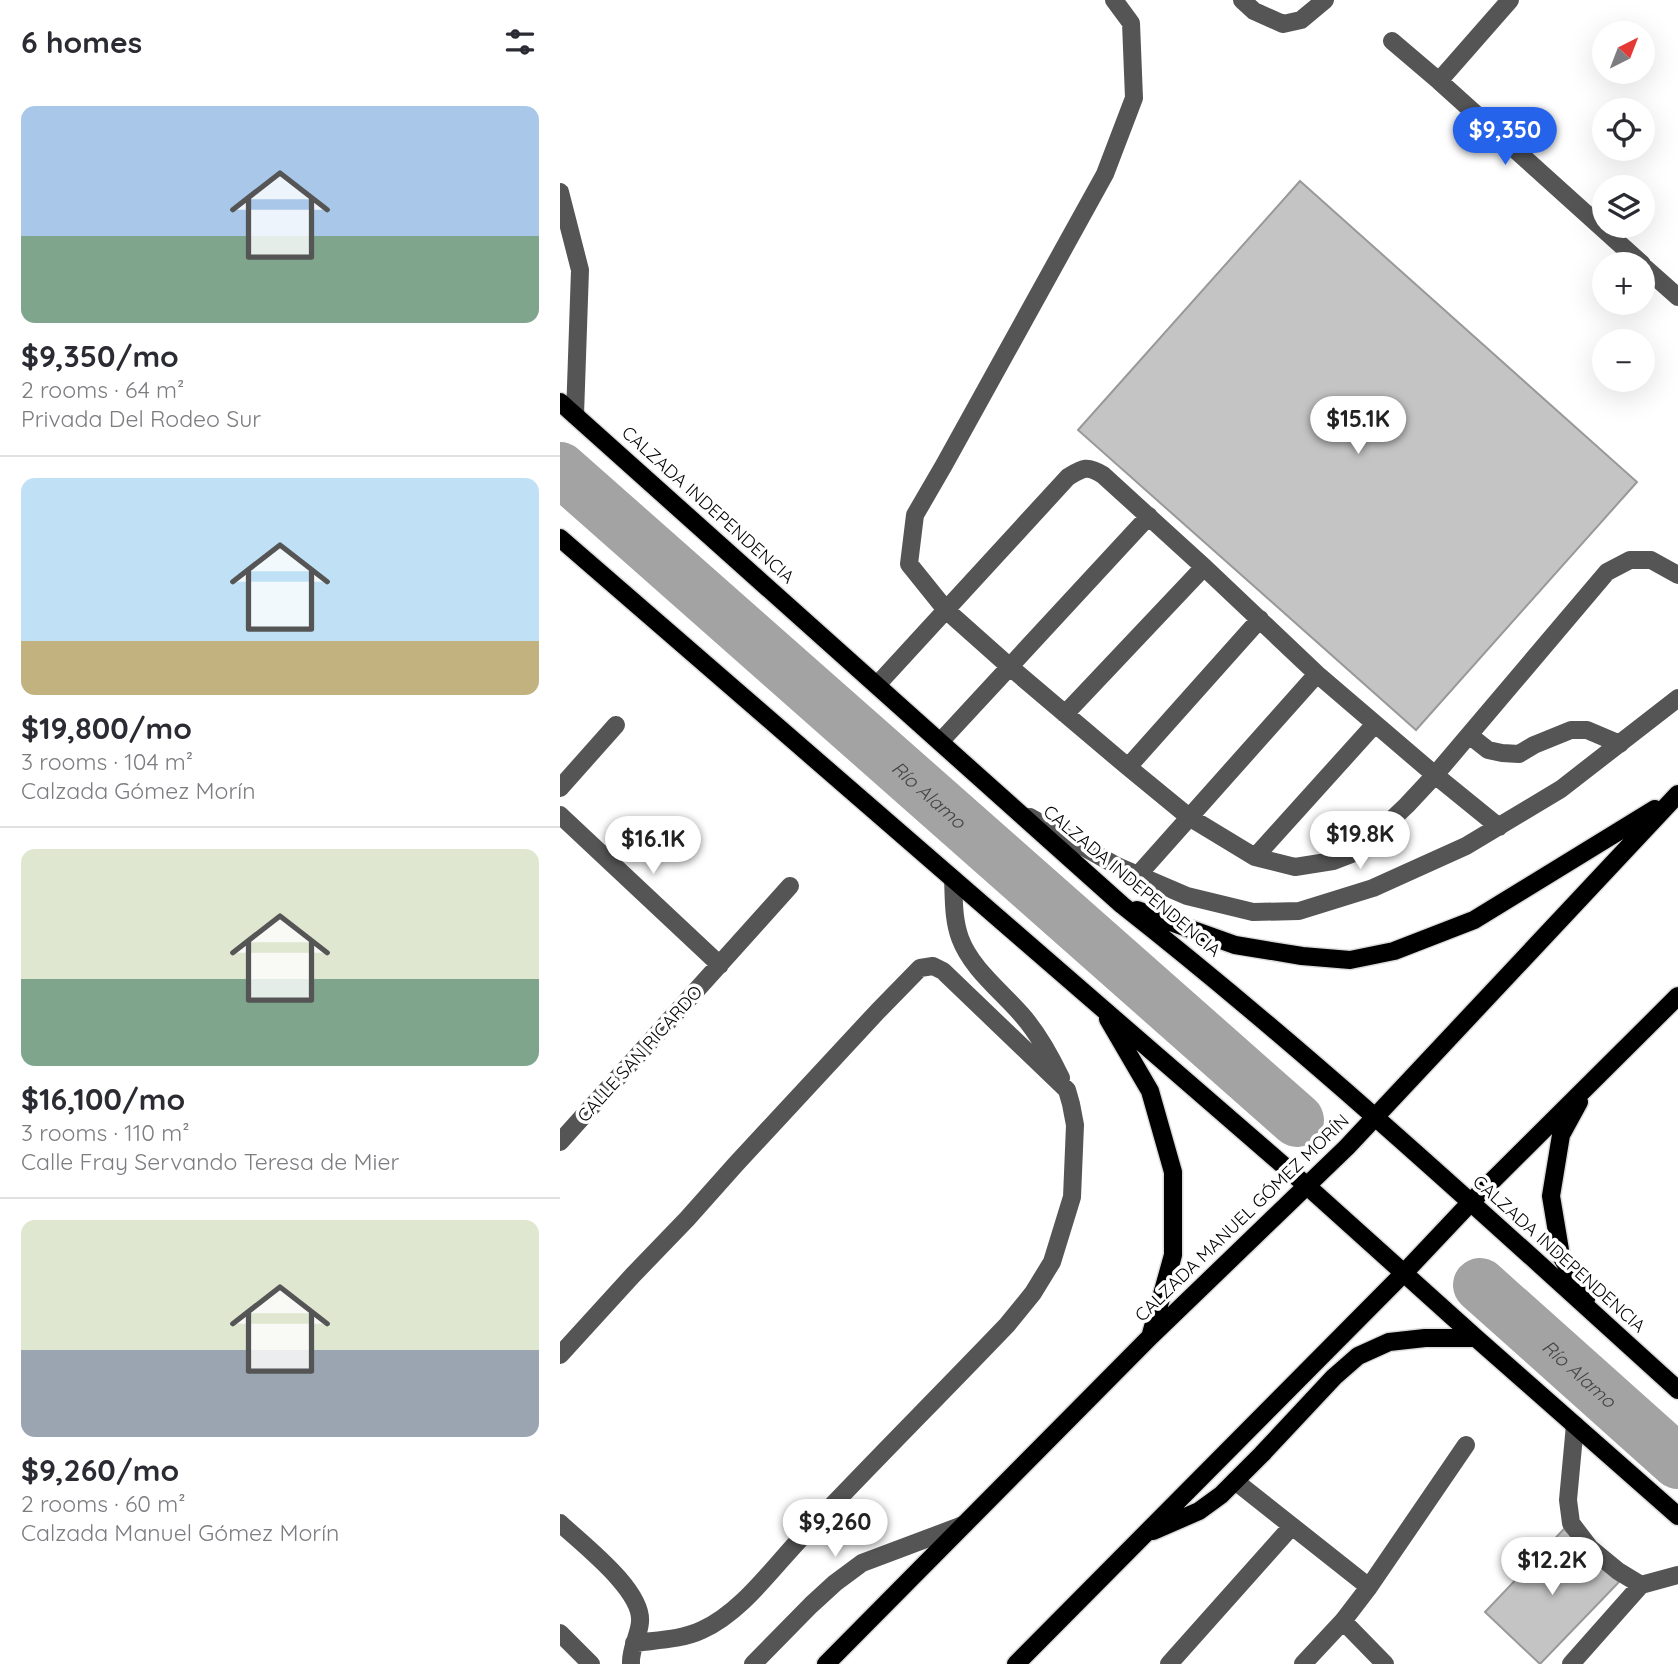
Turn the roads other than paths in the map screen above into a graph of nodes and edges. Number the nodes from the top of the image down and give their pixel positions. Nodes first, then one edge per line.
1 (1114, 0) edge
2 (1242, 0) edge
3 (1325, 0) edge
4 (1510, 0) edge
5 (1392, 41) dead end
6 (1439, 81) junction
7 (560, 192) edge
8 (1628, 252) edge
9 (1655, 277) edge
10 (1678, 297) edge
11 (560, 402) edge
12 (575, 415) junction
13 (1149, 516) junction
14 (560, 538) edge
15 (1204, 566) junction
16 (1678, 575) edge
17 (947, 610) junction
18 (1260, 620) junction
19 (1010, 667) junction
20 (1317, 674) junction
21 (877, 685) junction
22 (1678, 698) edge
23 (1065, 714) junction
24 (1375, 724) junction
25 (616, 725) dead end
26 (1469, 735) junction
27 (940, 742) junction
28 (1620, 744) junction
29 (1128, 768) junction
30 (1435, 775) junction
31 (560, 788) edge
32 (1677, 795) edge
33 (1016, 809) junction
34 (560, 816) edge
35 (1189, 817) junction
36 (1499, 827) junction
37 (1255, 857) junction
38 (1138, 875) junction
39 (953, 878) junction
40 (790, 886) dead end
41 (1122, 905) junction
42 (720, 965) junction
43 (1678, 996) edge
44 (1101, 1007) junction
45 (1591, 1082) junction
46 (1067, 1090) junction
47 (1375, 1117) junction
48 (560, 1142) edge
49 (1306, 1185) junction
50 (1471, 1202) junction
51 (1404, 1273) junction
52 (1595, 1314) junction
53 (1151, 1336) junction
54 (1476, 1338) junction
55 (560, 1355) edge
56 (1678, 1390) edge
57 (1575, 1425) junction
58 (1466, 1445) dead end
59 (1235, 1481) junction
60 (1678, 1516) edge
61 (560, 1523) edge
62 (963, 1525) junction
63 (1292, 1526) junction
64 (1144, 1535) junction
65 (1678, 1575) edge
66 (1641, 1585) junction
67 (1369, 1587) junction
68 (1343, 1621) junction
69 (560, 1633) edge
70 (634, 1643) junction
71 (592, 1664) edge
72 (631, 1664) edge
73 (752, 1664) edge
74 (826, 1664) edge
75 (1016, 1664) edge
76 (1169, 1664) edge
77 (1303, 1664) edge
78 (1385, 1664) edge
79 (1570, 1664) edge

1 - 17 street
2 - 3 street
4 - 6 street
5 - 6 street
6 - 8 street
7 - 12 street
9 - 10 street
11 - 12 main road, CALZADA INDEPENDENCIA
12 - 21 main road, CALZADA INDEPENDENCIA
13 - 15 street
13 - 17 street
13 - 19 street
14 - 39 main road
15 - 18 street
15 - 23 street
16 - 26 street
17 - 19 street
17 - 21 street
18 - 20 street
18 - 29 street
19 - 23 street
19 - 27 street
20 - 24 street
20 - 35 street
21 - 27 main road, CALZADA INDEPENDENCIA
22 - 28 street
23 - 29 street
24 - 30 street
24 - 37 street
25 - 31 street
26 - 28 street
26 - 30 street
27 - 33 main road, CALZADA INDEPENDENCIA
28 - 36 street
29 - 35 street
30 - 36 street
30 - 37 street
32 - 41 main road
32 - 47 main road, CALZADA MANUEL GÓMEZ MORÍN
33 - 38 street
33 - 41 main road, CALZADA INDEPENDENCIA
34 - 42 street
35 - 37 street
35 - 38 street
36 - 38 street
39 - 44 main road
39 - 46 street
40 - 42 street, CALLE SAN RICARDO
41 - 47 main road, CALZADA INDEPENDENCIA
42 - 48 street, CALLE SAN RICARDO
43 - 45 main road
44 - 49 main road
44 - 53 main road
45 - 50 main road
45 - 52 main road
46 - 55 street
46 - 70 street
47 - 49 main road, CALZADA MANUEL GÓMEZ MORÍN
47 - 50 main road, CALZADA INDEPENDENCIA
49 - 51 main road
49 - 53 main road, CALZADA MANUEL GÓMEZ MORÍN
50 - 51 main road
50 - 52 main road, CALZADA INDEPENDENCIA
51 - 54 main road
51 - 64 main road
52 - 56 main road, CALZADA INDEPENDENCIA
53 - 62 main road, CALZADA MANUEL GÓMEZ MORÍN
54 - 57 main road
54 - 59 main road
57 - 60 main road
57 - 66 street
58 - 67 street
59 - 63 street
59 - 64 main road
61 - 70 street
62 - 73 street
62 - 74 main road, CALZADA MANUEL GÓMEZ MORÍN
63 - 67 street
63 - 76 street
64 - 75 main road
65 - 66 street
66 - 79 street
67 - 68 street
68 - 77 street
68 - 78 street
69 - 71 street
70 - 72 street

